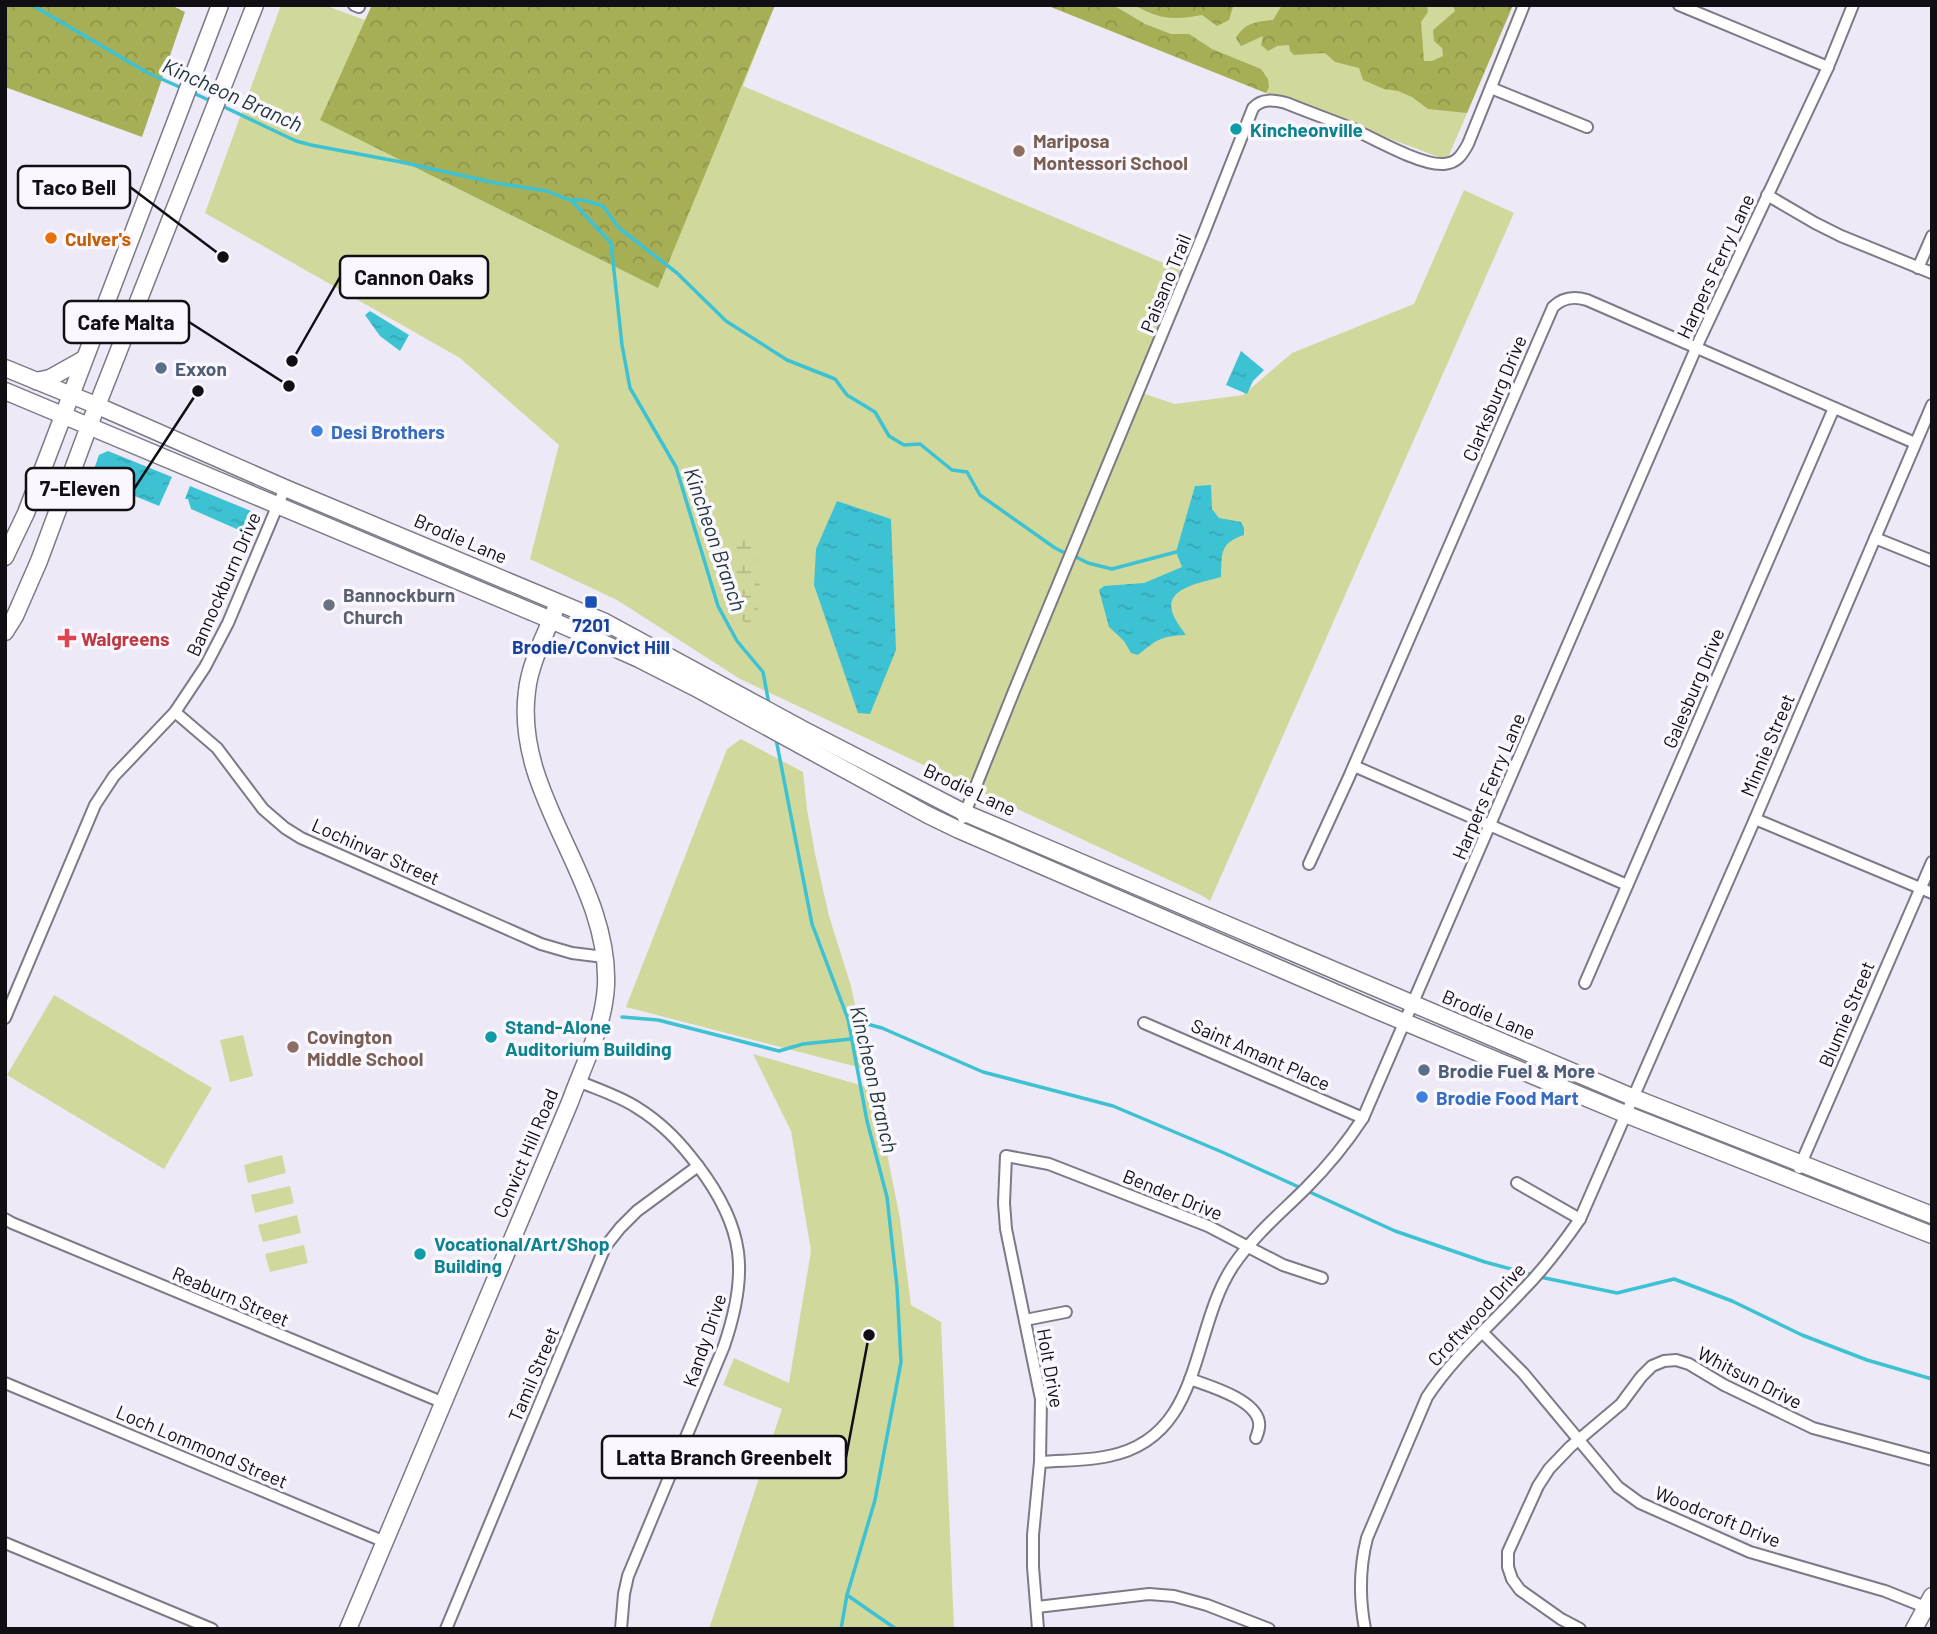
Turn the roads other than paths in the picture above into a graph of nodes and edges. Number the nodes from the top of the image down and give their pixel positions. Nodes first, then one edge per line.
1 (220, 5) edge
2 (254, 5) edge
3 (1524, 5) edge
4 (1853, 5) edge
5 (1682, 6) edge
6 (1828, 67) junction
7 (1491, 88) junction
8 (1587, 127) dead end
9 (1767, 195) junction
10 (140, 212) junction
11 (170, 222) junction
12 (1932, 236) edge
13 (1918, 268) junction
14 (1932, 273) edge
15 (1696, 348) junction
16 (84, 359) junction
17 (5, 368) edge
18 (36, 381) junction
19 (5, 391) edge
20 (72, 395) junction
21 (1932, 405) edge
22 (98, 406) junction
23 (1834, 408) junction
24 (64, 415) junction
25 (89, 426) junction
26 (1915, 443) junction
27 (285, 488) junction
28 (277, 506) junction
29 (1875, 538) junction
30 (5, 556) edge
31 (1932, 561) edge
32 (559, 602) junction
33 (551, 620) junction
34 (5, 632) edge
35 (175, 712) junction
36 (804, 738) junction
37 (1354, 766) junction
38 (965, 813) junction
39 (1755, 819) junction
40 (1490, 826) junction
41 (959, 830) junction
42 (1932, 862) edge
43 (1309, 864) dead end
44 (1627, 885) junction
45 (1920, 888) junction
46 (1932, 893) edge
47 (604, 957) junction
48 (1585, 983) dead end
49 (1413, 1004) junction
50 (5, 1018) edge
51 (1405, 1022) junction
52 (1144, 1023) dead end
53 (578, 1081) junction
54 (1632, 1097) junction
55 (1625, 1114) junction
56 (1363, 1118) junction
57 (1006, 1156) joint
58 (1801, 1164) junction
59 (698, 1166) junction
60 (1794, 1181) junction
61 (1517, 1183) dead end
62 (1932, 1215) edge
63 (5, 1219) edge
64 (1580, 1219) junction
65 (1932, 1235) edge
66 (1248, 1248) junction
67 (1322, 1278) dead end
68 (1066, 1312) dead end
69 (1025, 1320) junction
70 (1482, 1332) junction
71 (1190, 1379) junction
72 (5, 1383) edge
73 (444, 1403) junction
74 (1256, 1438) dead end
75 (1580, 1439) junction
76 (1932, 1460) edge
77 (1040, 1462) junction
78 (385, 1542) junction
79 (5, 1543) edge
80 (1928, 1601) edge
81 (1037, 1607) junction
82 (212, 1629) edge
83 (348, 1629) edge
84 (446, 1629) edge
85 (621, 1629) edge
86 (1038, 1629) edge
87 (1269, 1629) edge
88 (1365, 1629) edge
89 (1580, 1629) edge
90 (1914, 1629) edge

1 - 10 main road
2 - 11 main road
3 - 7 street, Paisano Trail
4 - 6 street, Harpers Ferry Lane
5 - 6 street
6 - 9 street, Harpers Ferry Lane
7 - 8 street
7 - 38 street, Paisano Trail
9 - 13 street
9 - 15 street, Harpers Ferry Lane
10 - 11 main road
10 - 16 main road
11 - 22 main road
12 - 13 street
13 - 14 street
15 - 23 street, Clarksburg Drive
15 - 37 street, Clarksburg Drive
15 - 40 street, Harpers Ferry Lane
16 - 18 main road
16 - 20 main road
17 - 18 main road, Brodie Lane
18 - 20 main road, Brodie Lane
19 - 24 main road, Brodie Lane
20 - 22 main road, Brodie Lane
20 - 24 main road
21 - 26 street, Minnie Street
22 - 25 main road
22 - 27 main road, Brodie Lane
23 - 26 street, Clarksburg Drive
23 - 44 street, Galesburg Drive
24 - 25 main road, Brodie Lane
24 - 30 main road
25 - 28 main road, Brodie Lane
25 - 34 main road
26 - 29 street, Minnie Street
27 - 28 street, Bannockburn Drive
27 - 32 main road, Brodie Lane
28 - 33 main road, Brodie Lane
28 - 35 street, Bannockburn Drive
29 - 31 street
29 - 39 street, Minnie Street
32 - 33 main road, Convict Hill Road
32 - 36 main road, Brodie Lane
33 - 36 main road, Brodie Lane
33 - 47 main road, Convict Hill Road
35 - 47 street, Lochinvar Street
35 - 50 street, Bannockburn Drive
36 - 38 main road, Brodie Lane
36 - 41 main road, Brodie Lane
37 - 40 street
37 - 43 street, Clarksburg Drive
38 - 41 street, Paisano Trail
38 - 49 main road, Brodie Lane
39 - 45 street
39 - 54 street, Minnie Street
40 - 44 street
40 - 49 street, Harpers Ferry Lane
41 - 51 main road, Brodie Lane
42 - 45 street, Blumie Street
44 - 48 street, Galesburg Drive
45 - 46 street
45 - 58 street, Blumie Street
47 - 53 main road, Convict Hill Road
49 - 51 street, Harpers Ferry Lane
49 - 54 main road, Brodie Lane
51 - 55 main road, Brodie Lane
51 - 56 street, Harpers Ferry Lane
52 - 56 street, Saint Amant Place
53 - 59 street, Kandy Drive
53 - 73 main road, Convict Hill Road
54 - 55 street, Minnie Street
54 - 58 main road, Brodie Lane
55 - 60 main road, Brodie Lane
55 - 64 street, Croftwood Drive
56 - 66 street, Harpers Ferry Lane
57 - 66 street, Bender Drive
57 - 69 street, Holt Drive
58 - 60 street, Blumie Street
58 - 62 main road, Brodie Lane
59 - 84 street, Tamil Street
59 - 85 street, Kandy Drive
60 - 65 main road, Brodie Lane
61 - 64 street
63 - 73 street, Reaburn Street
64 - 70 street, Croftwood Drive
66 - 67 street, Bender Drive
66 - 71 street, Harpers Ferry Lane
68 - 69 street
69 - 77 street, Holt Drive
70 - 75 street, Woodcroft Drive
70 - 88 street, Croftwood Drive
71 - 74 street
71 - 77 street, Harpers Ferry Lane
72 - 78 street, Loch Lommond Street
73 - 78 main road, Convict Hill Road
75 - 76 street, Whitsun Drive
75 - 80 street, Woodcroft Drive
75 - 89 street, Whitsun Drive
77 - 81 street, Holt Drive
78 - 83 main road, Convict Hill Road
79 - 82 street
80 - 90 main road
81 - 86 street, Holt Drive
81 - 87 street

